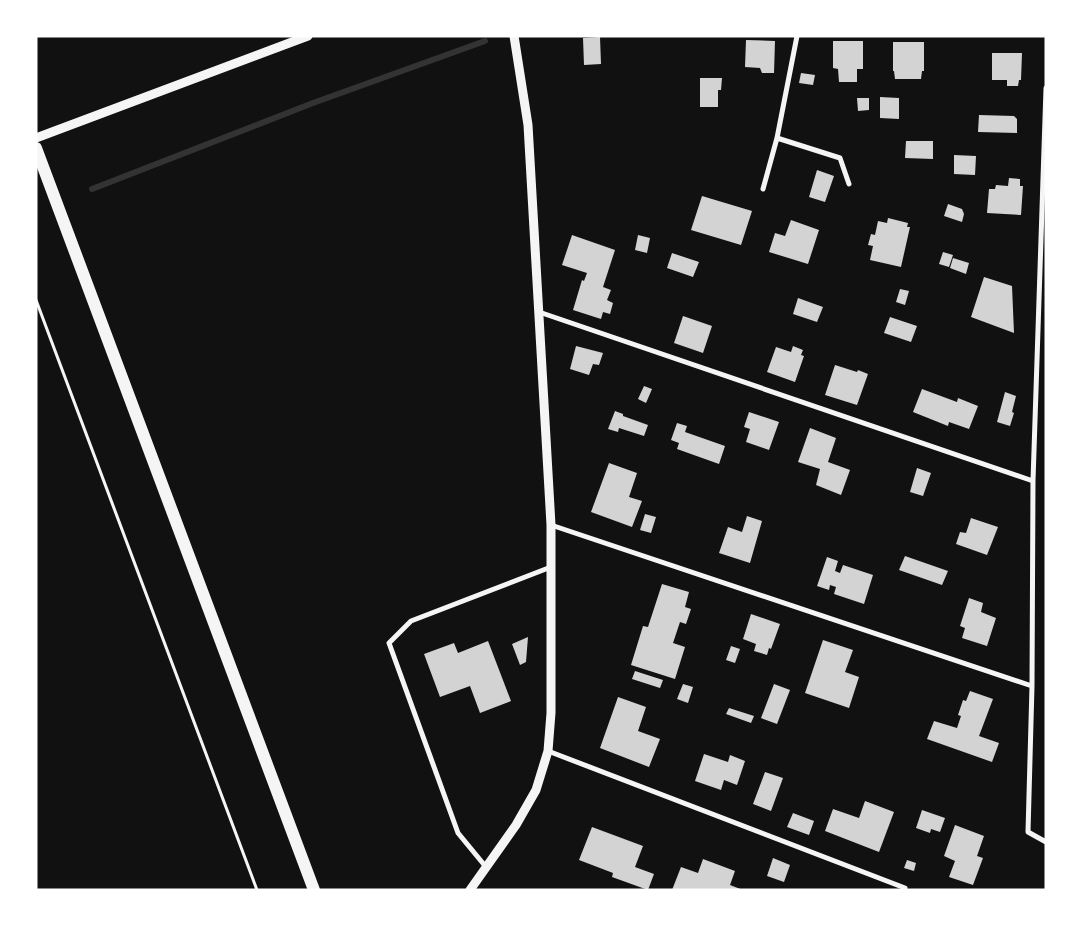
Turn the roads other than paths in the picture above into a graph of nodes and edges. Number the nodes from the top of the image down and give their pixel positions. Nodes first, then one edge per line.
1 (308, 36) edge
2 (514, 36) edge
3 (797, 36) edge
4 (1046, 88) edge
5 (36, 138) edge
6 (777, 138) junction
7 (36, 148) edge
8 (849, 184) dead end
9 (763, 189) dead end
10 (539, 312) junction
11 (1033, 481) junction
12 (551, 525) junction
13 (551, 567) junction
14 (1032, 686) junction
15 (548, 751) junction
16 (1046, 842) edge
17 (486, 867) junction
18 (905, 888) dead end
19 (314, 890) edge
20 (470, 890) edge

1 - 5 street
2 - 10 street
3 - 6 street
4 - 11 street
6 - 8 street
6 - 9 street
7 - 19 main road
10 - 11 street
10 - 12 street
11 - 14 street
12 - 13 street
12 - 14 street
13 - 15 street
13 - 17 street
14 - 16 street
15 - 17 street
15 - 18 street
17 - 20 street

